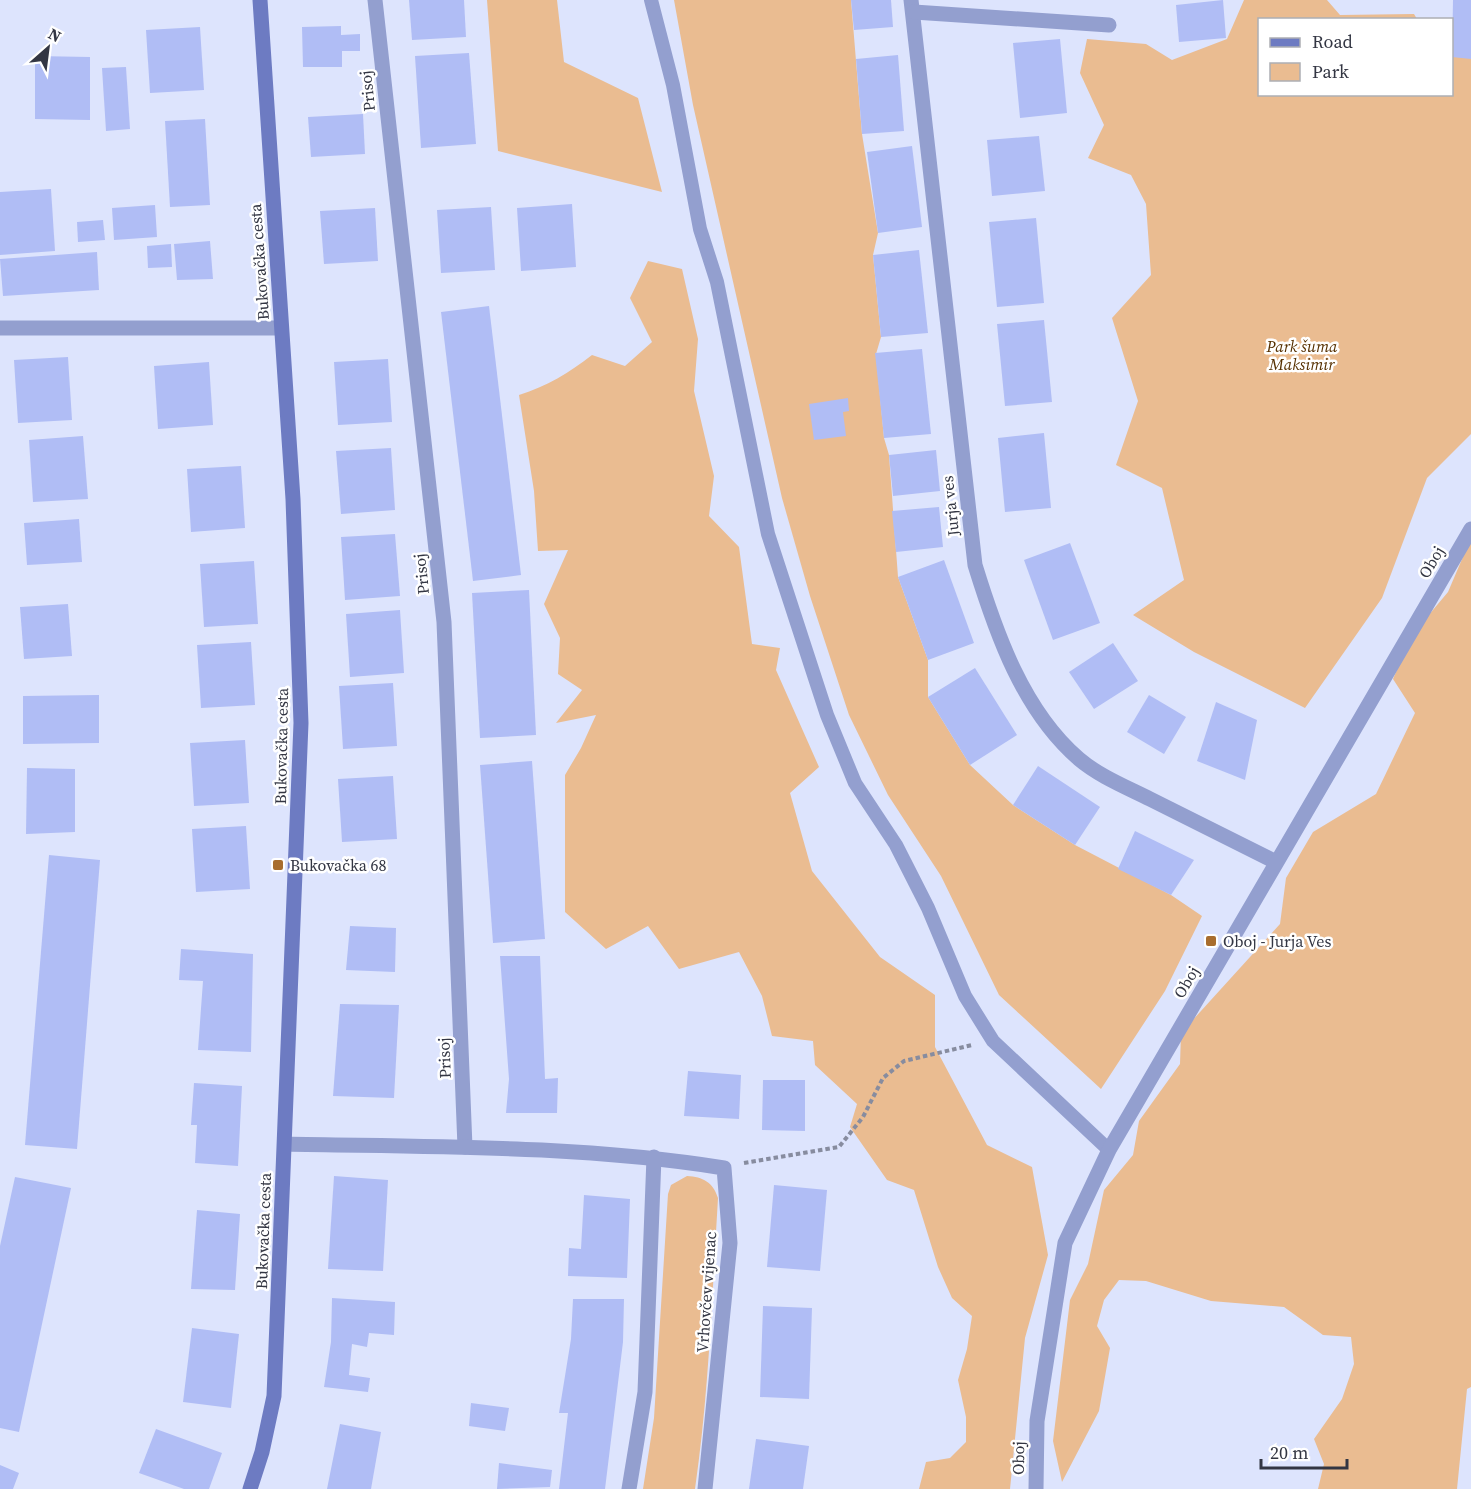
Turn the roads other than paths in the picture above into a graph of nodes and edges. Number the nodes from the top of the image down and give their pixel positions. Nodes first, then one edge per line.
1 (260, 0) edge
2 (375, 0) edge
3 (651, 0) edge
4 (912, 6) edge
5 (1109, 25) dead end
6 (0, 328) edge
7 (281, 328) junction
8 (1471, 529) edge
9 (1276, 862) junction
10 (285, 1144) junction
11 (465, 1147) junction
12 (1109, 1150) junction
13 (654, 1156) junction
14 (250, 1489) edge
15 (629, 1489) edge
16 (705, 1489) edge
17 (1036, 1489) edge

1 - 7 main road, Bukovačka cesta
2 - 11 street, Prisoj
3 - 12 lane
4 - 5 street
4 - 9 street, Jurja ves
6 - 7 street
7 - 10 main road, Bukovačka cesta
8 - 9 street, Oboj
9 - 12 street, Oboj
10 - 11 street
10 - 14 main road, Bukovačka cesta
11 - 13 street
12 - 17 street, Oboj
13 - 15 street
13 - 16 street, Vrhovčev vijenac

